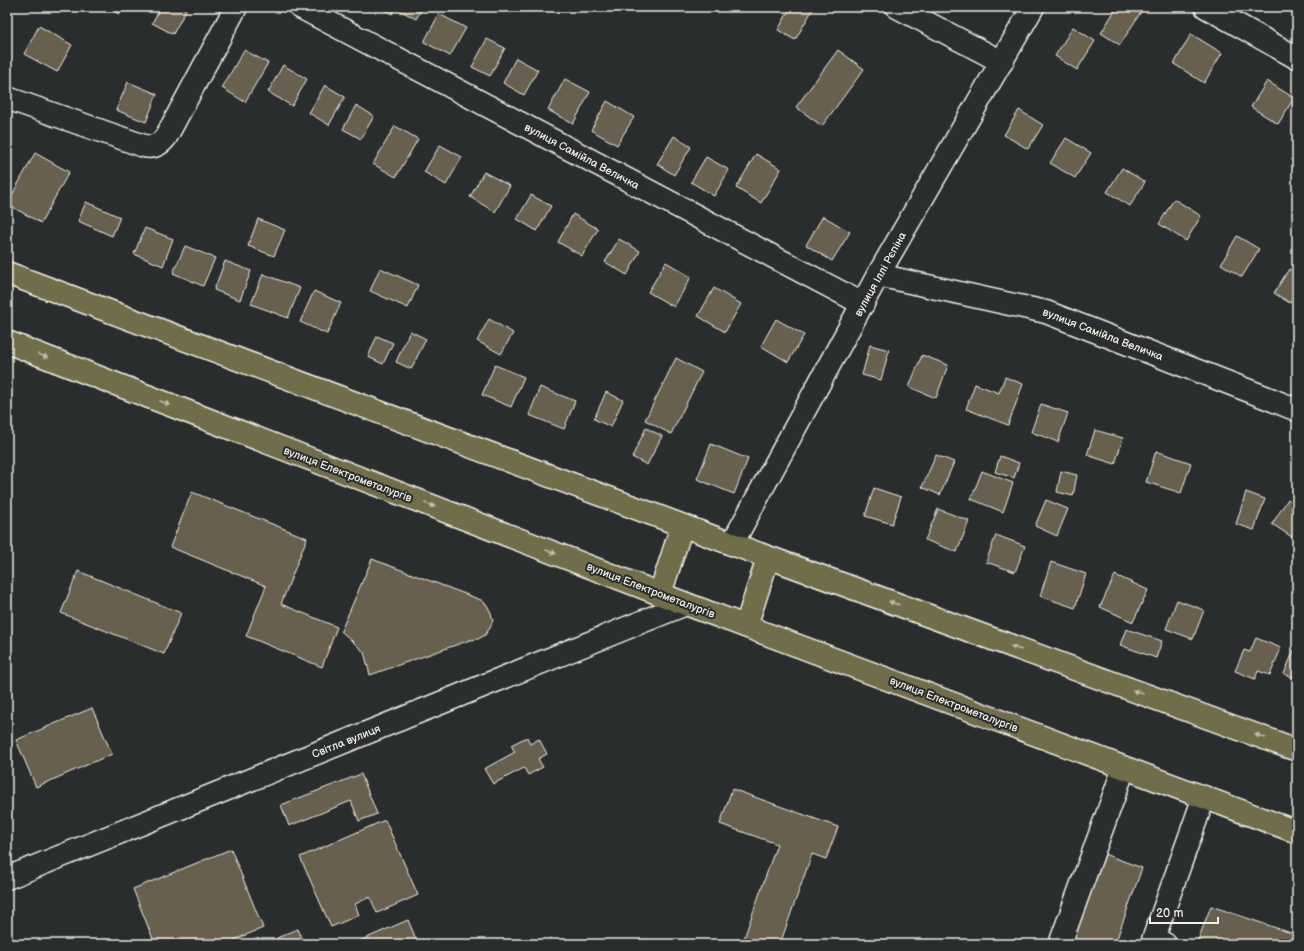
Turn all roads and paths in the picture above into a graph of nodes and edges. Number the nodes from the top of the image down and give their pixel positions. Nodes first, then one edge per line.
1 (236, 7) edge
2 (300, 7) edge
3 (898, 7) edge
4 (1033, 7) edge
5 (1206, 7) edge
6 (1297, 58) edge
7 (1002, 62) junction
8 (7, 98) edge
9 (7, 273) edge
10 (878, 275) junction
11 (863, 304) junction
12 (7, 342) edge
13 (1297, 410) edge
14 (682, 526) junction
15 (732, 544) junction
16 (768, 558) junction
17 (660, 594) junction
18 (686, 604) junction
19 (746, 626) junction
20 (1297, 750) edge
21 (1124, 768) junction
22 (1204, 798) junction
23 (1297, 832) edge
24 (7, 878) edge
25 (1060, 944) edge
26 (1165, 944) edge

1 - 8 street
2 - 11 street, вулиця Самійла Величка
3 - 7 street
4 - 7 street, вулиця Іллі Рєпіна
5 - 6 street
7 - 10 street, вулиця Іллі Рєпіна
9 - 14 main road
10 - 11 street, вулиця Іллі Рєпіна
10 - 13 street, вулиця Самійла Величка
11 - 15 street, вулиця Іллі Рєпіна
12 -> 17 main road, вулиця Електрометалургів
14 - 15 main road
14 - 17 main road
15 - 16 main road
16 - 19 main road
20 -> 16 main road
17 - 18 main road, вулиця Електрометалургів
18 - 19 main road, вулиця Електрометалургів
18 - 24 street, Світла вулиця
19 - 21 main road, вулиця Електрометалургів
21 - 22 main road, вулиця Електрометалургів
21 - 25 street
22 - 23 main road, вулиця Електрометалургів
22 - 26 street

